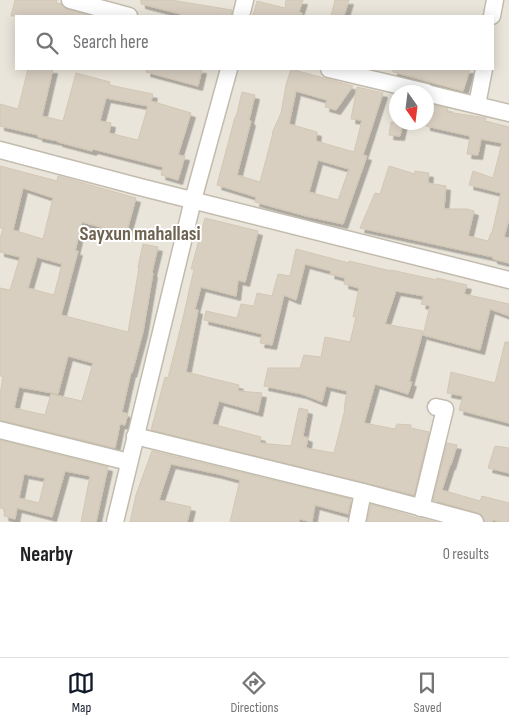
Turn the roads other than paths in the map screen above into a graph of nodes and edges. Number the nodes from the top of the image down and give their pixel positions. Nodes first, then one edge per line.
1 (70, 0) edge
2 (245, 0) edge
3 (495, 0) edge
4 (125, 15) edge
5 (241, 15) edge
6 (492, 15) edge
7 (229, 70) edge
8 (333, 70) edge
9 (484, 70) edge
10 (394, 85) edge
11 (434, 95) edge
12 (478, 105) junction
13 (509, 113) edge
14 (0, 150) edge
15 (193, 200) junction
16 (509, 280) edge
17 (436, 407) dead end
18 (0, 430) edge
19 (136, 436) junction
20 (129, 462) junction
21 (363, 492) junction
22 (421, 508) junction
23 (115, 522) edge
24 (357, 522) edge
25 (475, 522) edge

1 - 4 street
2 - 5 street
3 - 6 street
7 - 15 street
8 - 10 street
9 - 12 street
11 - 12 street
12 - 13 street
14 - 15 street
15 - 16 street
15 - 19 street
17 - 22 street
18 - 20 street
19 - 20 street
19 - 21 street
20 - 23 street
21 - 22 street
21 - 24 street
22 - 25 street

